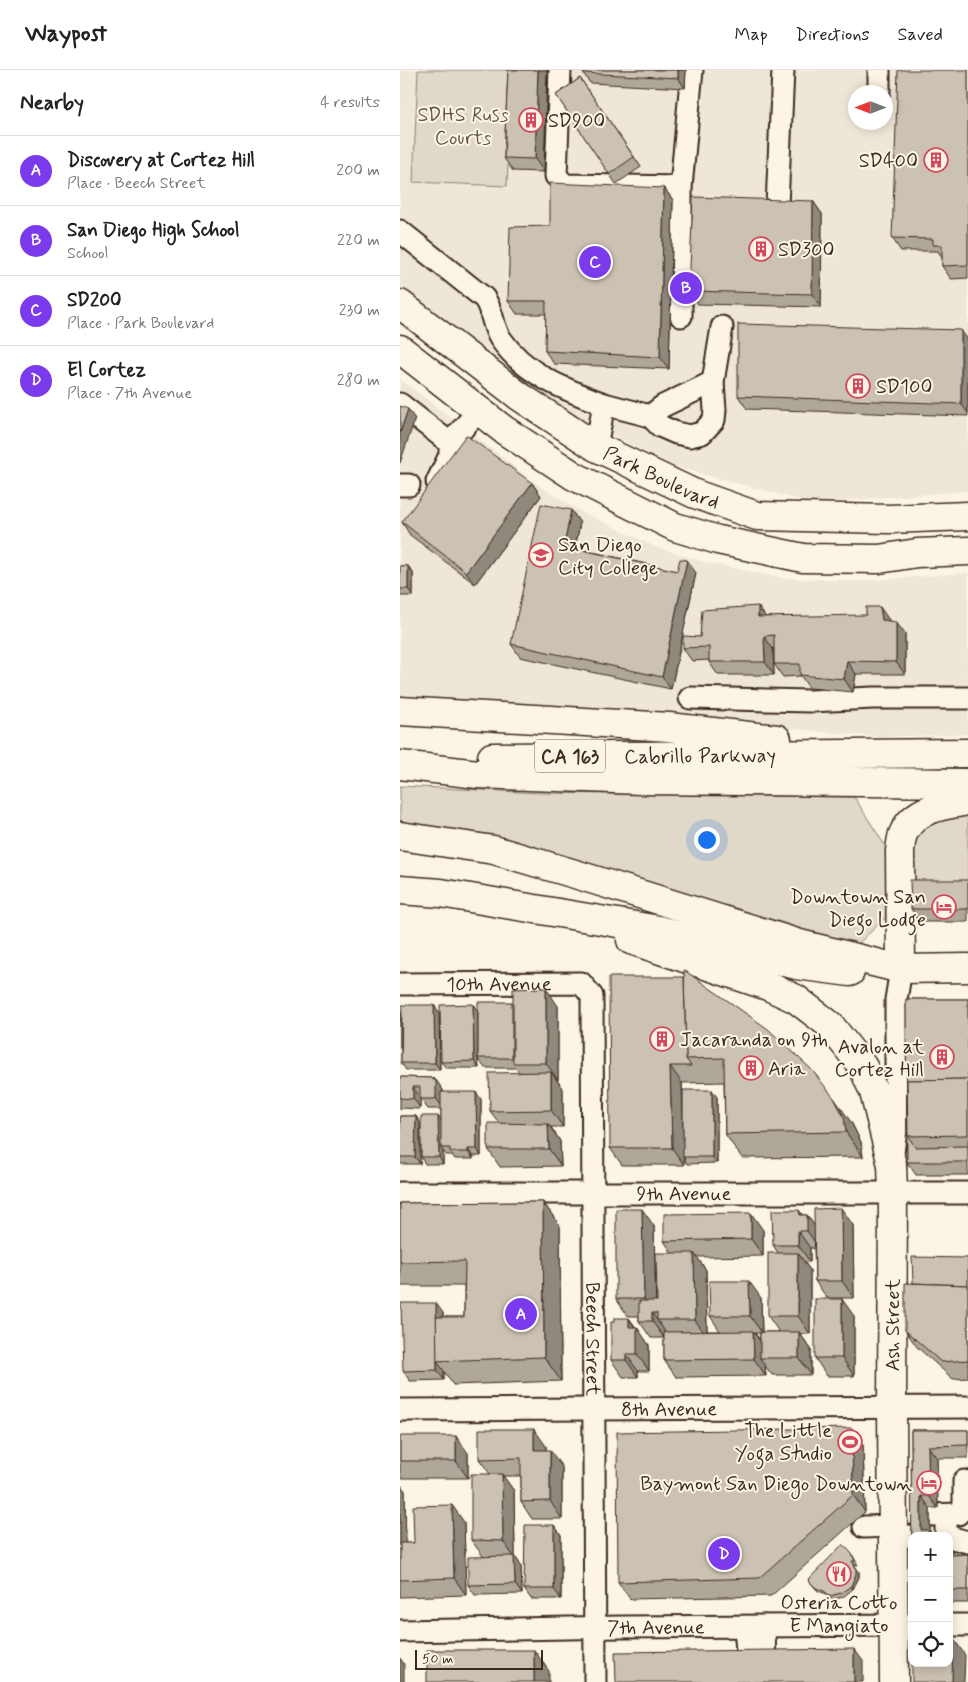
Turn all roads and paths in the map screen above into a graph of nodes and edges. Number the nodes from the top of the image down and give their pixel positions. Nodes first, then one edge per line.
1 (560, 70) edge
2 (692, 70) edge
3 (783, 70) edge
4 (688, 198) junction
5 (778, 206) edge
6 (400, 231) edge
7 (400, 304) edge
8 (681, 316) dead end
9 (722, 327) dead end
10 (400, 349) edge
11 (713, 382) junction
12 (400, 404) edge
13 (604, 404) junction
14 (479, 410) junction
15 (650, 416) junction
16 (450, 443) junction
17 (596, 447) junction
18 (437, 482) edge
19 (968, 516) edge
20 (968, 551) edge
21 (690, 698) dead end
22 (968, 698) edge
23 (400, 711) edge
24 (899, 753) junction
25 (968, 753) edge
26 (400, 758) edge
27 (400, 765) edge
28 (968, 783) edge
29 (968, 801) edge
30 (400, 836) edge
31 (400, 890) edge
32 (538, 910) junction
33 (901, 968) junction
34 (968, 968) edge
35 (400, 984) edge
36 (592, 996) joint
37 (892, 1165) junction
38 (400, 1193) edge
39 (593, 1193) junction
40 (893, 1193) junction
41 (968, 1193) edge
42 (968, 1407) edge
43 (594, 1408) junction
44 (892, 1408) junction
45 (400, 1410) edge
46 (964, 1481) dead end
47 (938, 1523) edge
48 (864, 1527) dead end
49 (898, 1529) edge
50 (968, 1542) edge
51 (903, 1625) edge
52 (953, 1625) edge
53 (968, 1625) edge
54 (754, 1626) junction
55 (595, 1628) junction
56 (400, 1630) edge
57 (756, 1663) edge
58 (595, 1682) edge
59 (894, 1682) edge

1 - 4 street
2 - 4 street
3 - 5 street
4 - 8 street
6 - 13 street
7 - 17 main road, Park Boulevard
9 - 11 street
10 - 14 main road, Park Boulevard
11 - 15 street
11 - 15 street
12 - 16 street
13 - 15 street
13 - 17 street
14 - 16 street
14 - 20 main road, Park Boulevard
16 - 18 street
17 - 19 main road, Park Boulevard
21 - 22 street
23 - 24 main road
24 - 25 main road, Cabrillo Parkway / CA 163
24 - 26 main road, Cabrillo Parkway / CA 163
27 - 28 main road
29 - 33 main road
30 - 33 main road
31 - 32 main road
32 - 33 main road
32 - 37 main road
33 - 34 main road
33 - 37 street, Ash Street
35 - 36 street, 10th Avenue
36 - 39 street, Beech Street
37 - 40 main road, Ash Street
38 - 39 street, 9th Avenue
39 - 40 street, 9th Avenue
39 - 43 street, Beech Street
40 - 41 street, 9th Avenue
40 - 44 main road, Ash Street
42 - 44 street, 8th Avenue
43 - 44 street, 8th Avenue
43 - 45 street, 8th Avenue
43 - 55 street, Beech Street
44 - 49 main road, Ash Street
46 - 47 street
47 - 49 street
47 - 50 street
48 - 49 street
49 - 51 main road, Ash Street
51 - 54 street, 7th Avenue
51 - 59 main road, Ash Street
52 - 53 street
54 - 55 street, 7th Avenue
54 - 57 street
55 - 56 street, 7th Avenue
55 - 58 street, Beech Street

